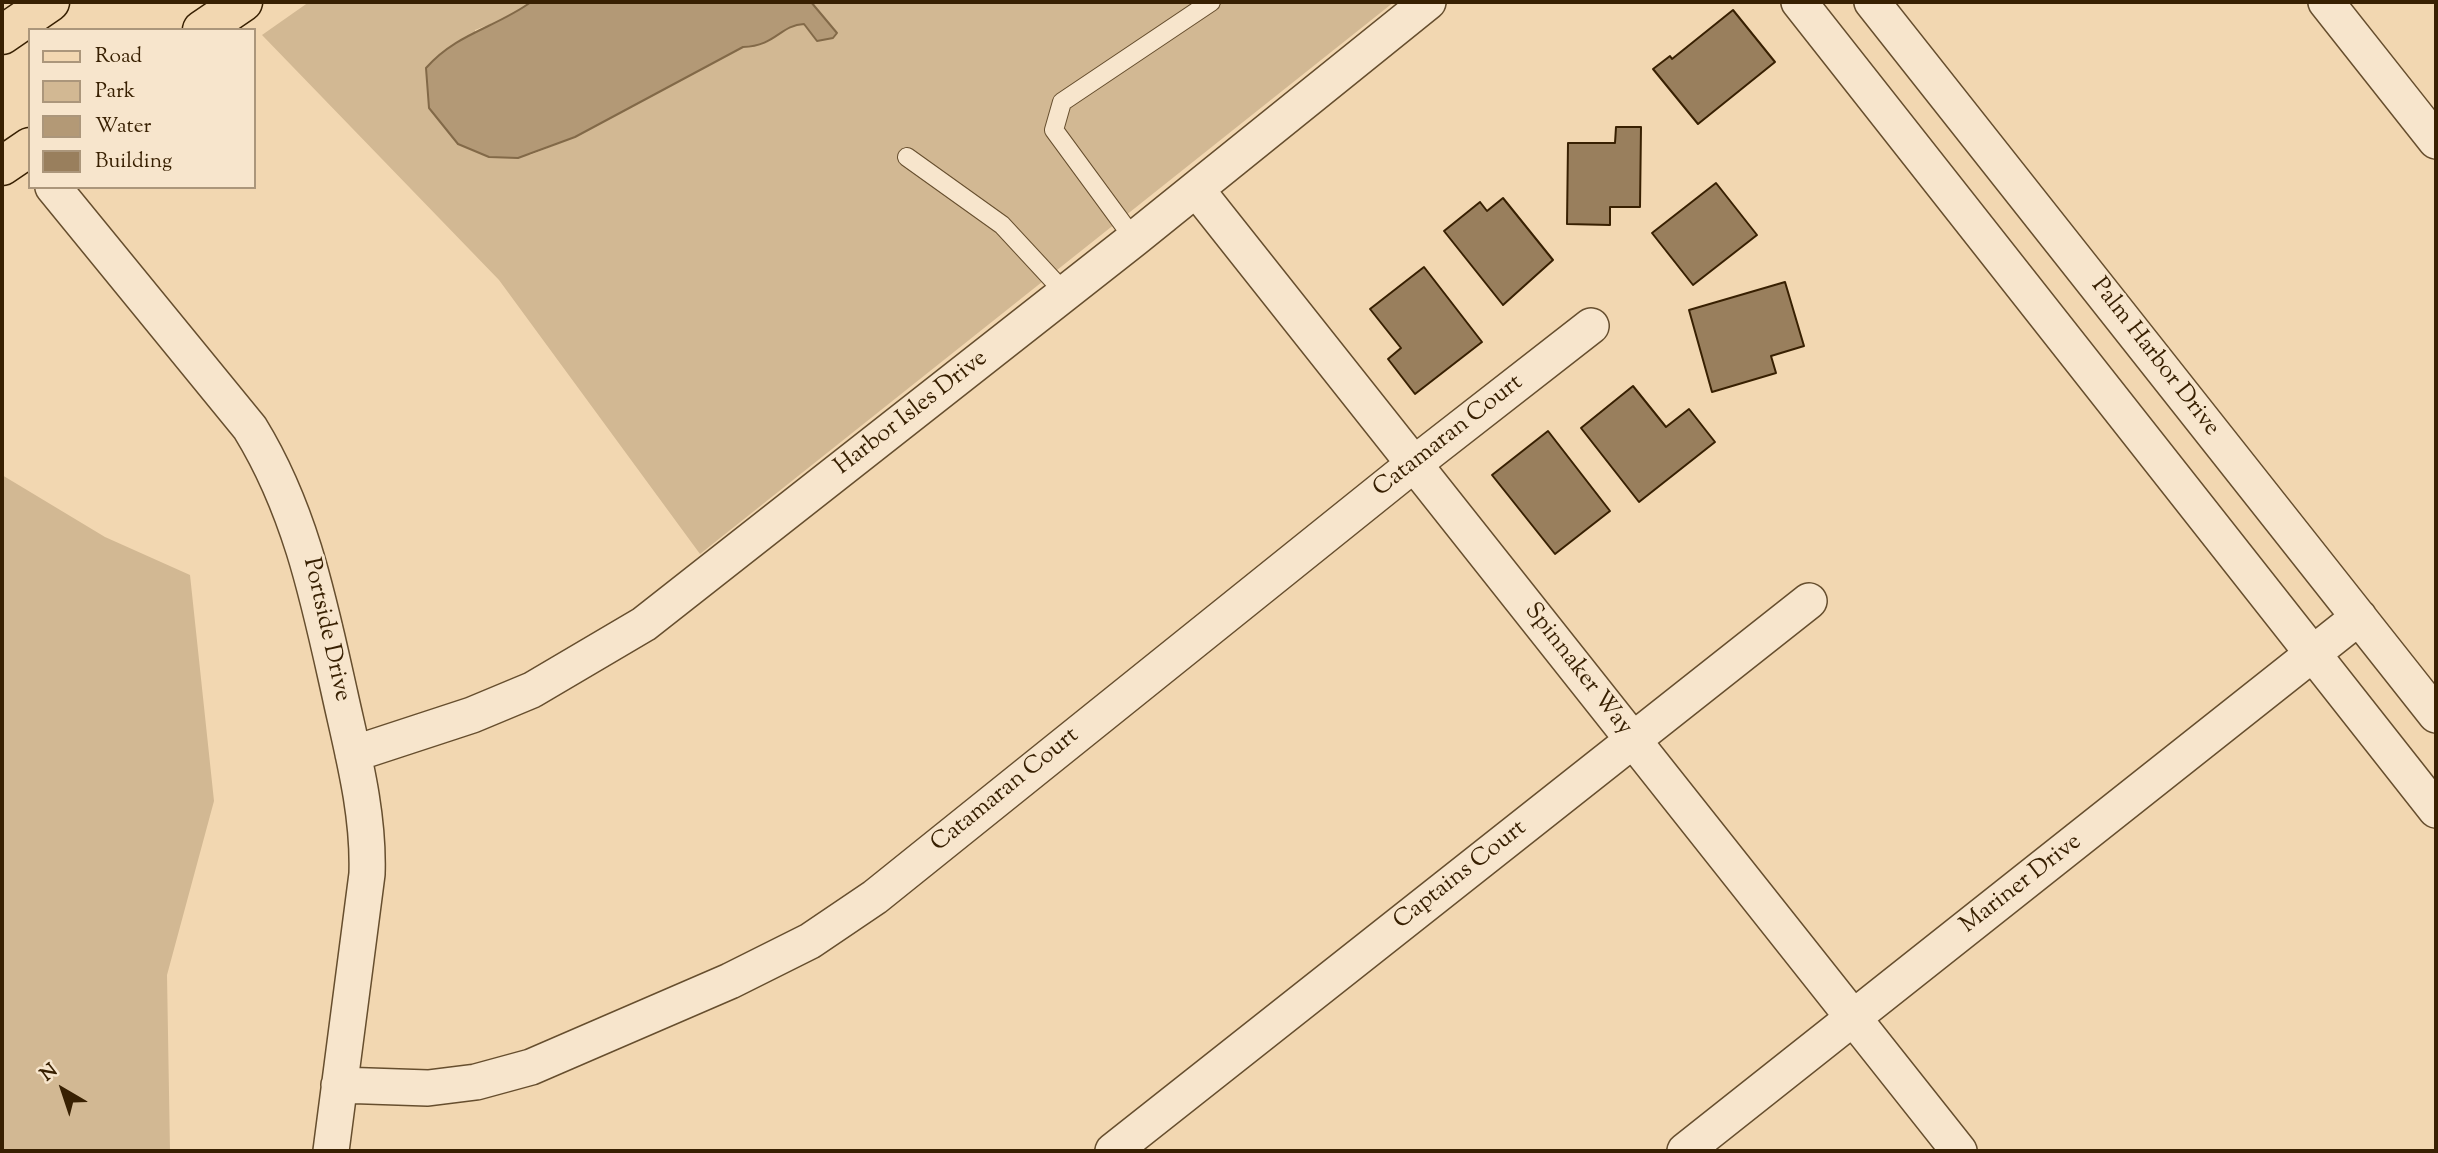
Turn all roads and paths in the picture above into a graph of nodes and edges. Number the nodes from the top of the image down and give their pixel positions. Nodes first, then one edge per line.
1 (50, 2) edge
2 (243, 2) edge
3 (1211, 2) edge
4 (1428, 2) edge
5 (1798, 2) edge
6 (1872, 2) edge
7 (2326, 2) edge
8 (205, 28) edge
9 (2, 35) edge
10 (2436, 141) edge
11 (907, 157) dead end
12 (55, 189) edge
13 (1196, 189) junction
14 (1134, 239) junction
15 (1065, 293) junction
16 (1591, 326) dead end
17 (1414, 464) junction
18 (1809, 601) dead end
19 (2359, 617) junction
20 (2313, 654) junction
21 (2436, 715) edge
22 (1633, 741) junction
23 (353, 754) junction
24 (2436, 810) edge
25 (1853, 1018) junction
26 (339, 1085) junction
27 (331, 1151) edge
28 (1113, 1151) edge
29 (1685, 1151) edge
30 (1959, 1151) edge

1 - 9 main road
2 - 8 main road
3 - 14 lane
4 - 13 street, Harbor Isles Drive
5 - 20 street
6 - 19 street, Palm Harbor Drive
7 - 10 street
11 - 15 lane
12 - 23 street, Portside Drive
13 - 14 street, Harbor Isles Drive
13 - 17 street, Spinnaker Way
14 - 15 street, Harbor Isles Drive
15 - 23 street, Harbor Isles Drive
16 - 17 street, Catamaran Court
17 - 22 street, Spinnaker Way
17 - 26 street, Catamaran Court
18 - 22 street, Captains Court
19 - 20 street, Mariner Drive
19 - 21 street, Palm Harbor Drive
20 - 24 street
20 - 25 street, Mariner Drive
22 - 25 street, Spinnaker Way
22 - 28 street, Captains Court
23 - 26 street, Portside Drive
25 - 29 street, Mariner Drive
25 - 30 street, Spinnaker Way
26 - 27 street, Portside Drive

